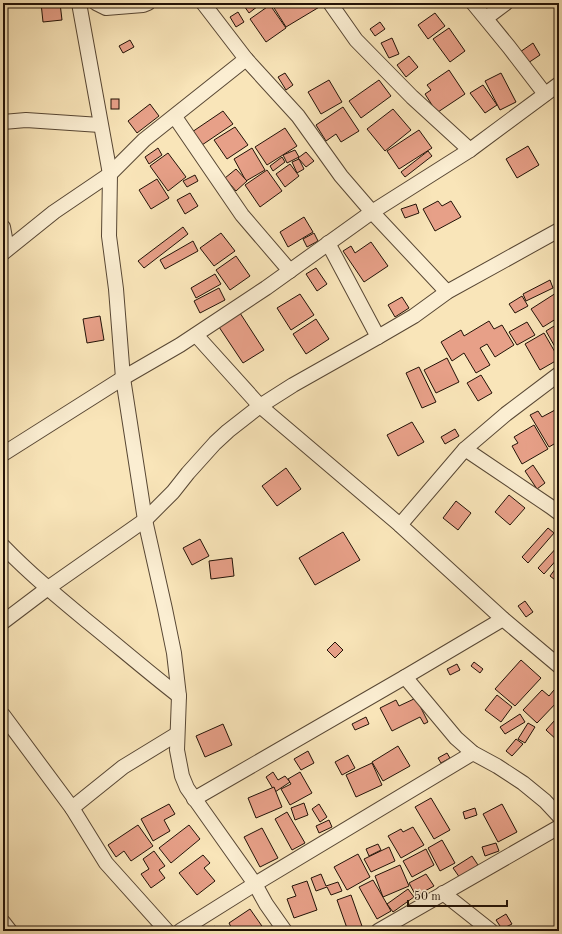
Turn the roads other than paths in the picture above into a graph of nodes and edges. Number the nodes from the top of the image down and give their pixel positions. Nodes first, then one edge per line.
1 (79, 3) edge
2 (96, 3) edge
3 (148, 3) edge
4 (203, 3) edge
5 (330, 3) edge
6 (473, 3) edge
7 (506, 3) edge
8 (486, 18) junction
9 (246, 60) junction
10 (559, 84) edge
11 (545, 94) junction
12 (175, 117) junction
13 (3, 122) edge
14 (100, 125) junction
15 (470, 150) junction
16 (110, 174) junction
17 (372, 212) junction
18 (3, 227) edge
19 (559, 230) edge
20 (328, 243) junction
21 (5, 251) edge
22 (290, 271) junction
23 (447, 292) junction
24 (196, 335) junction
25 (378, 337) junction
26 (559, 374) edge
27 (123, 378) junction
28 (260, 406) junction
29 (465, 449) junction
30 (3, 454) edge
31 (559, 513) edge
32 (145, 520) junction
33 (400, 525) junction
34 (3, 546) edge
35 (48, 588) junction
36 (503, 619) junction
37 (3, 622) edge
38 (559, 666) edge
39 (405, 677) junction
40 (180, 696) junction
41 (3, 715) edge
42 (177, 734) junction
43 (473, 753) junction
44 (194, 799) junction
45 (72, 808) junction
46 (559, 816) edge
47 (559, 827) edge
48 (255, 884) junction
49 (443, 893) junction
50 (3, 922) edge
51 (10, 931) edge
52 (167, 931) edge
53 (180, 931) edge
54 (285, 931) edge
55 (378, 931) edge
56 (491, 931) edge

1 - 14 street
2 - 3 street
4 - 9 street
5 - 15 street
6 - 8 street
7 - 8 street
8 - 11 street
9 - 12 street
9 - 17 street
10 - 11 street
11 - 15 street
12 - 16 street
12 - 22 street
13 - 14 street
14 - 16 street
15 - 17 street
16 - 21 street
16 - 27 street
17 - 20 street
17 - 23 street
18 - 21 street
19 - 23 street
20 - 22 street
20 - 25 street
22 - 24 street
23 - 25 street
24 - 27 street
24 - 28 street
25 - 28 street
26 - 29 street
27 - 30 street
27 - 32 street
28 - 32 street
28 - 33 street
29 - 31 street
29 - 33 street
32 - 35 street
32 - 40 street
33 - 36 street
34 - 35 street
35 - 37 street
35 - 40 street
36 - 38 street
36 - 39 street
39 - 43 street
39 - 44 street
40 - 42 street
41 - 45 street
42 - 44 street
42 - 45 street
43 - 46 street
43 - 48 street
44 - 48 street
45 - 52 street
47 - 49 street
48 - 53 street
48 - 54 street
49 - 55 street
49 - 56 street
50 - 51 street

